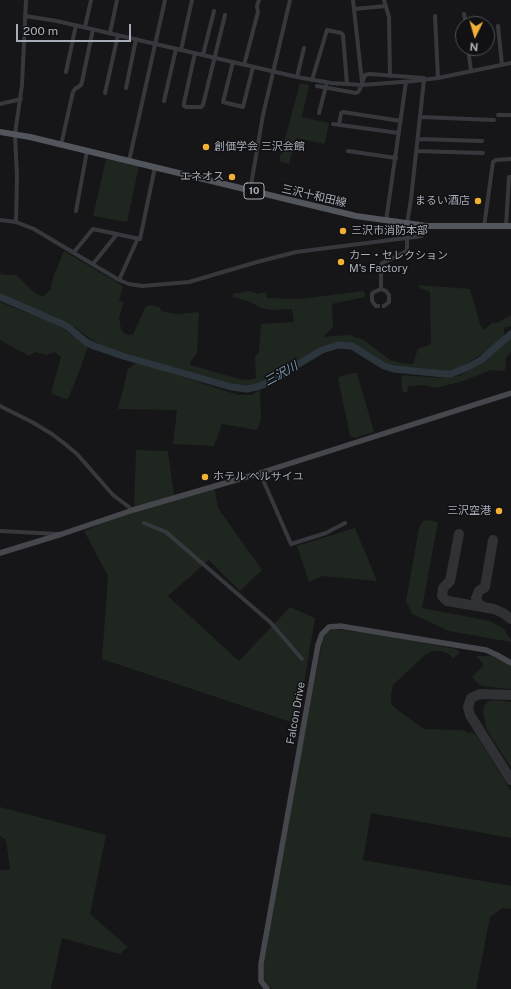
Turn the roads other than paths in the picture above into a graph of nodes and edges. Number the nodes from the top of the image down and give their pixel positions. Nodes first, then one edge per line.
1 (26, 0) edge
2 (91, 0) edge
3 (117, 0) edge
4 (165, 0) edge
5 (192, 0) edge
6 (259, 0) edge
7 (290, 0) edge
8 (353, 0) edge
9 (384, 0) edge
10 (386, 6) junction
11 (354, 10) junction
12 (214, 11) dead end
13 (225, 15) dead end
14 (25, 16) junction
15 (435, 16) dead end
16 (76, 25) junction
17 (498, 26) dead end
18 (85, 28) junction
19 (93, 29) junction
20 (110, 33) junction
21 (118, 35) junction
22 (136, 39) junction
23 (155, 44) junction
24 (304, 48) dead end
25 (179, 49) junction
26 (195, 53) junction
27 (203, 55) junction
28 (469, 56) edge
29 (215, 58) junction
30 (233, 62) junction
31 (511, 63) edge
32 (244, 65) junction
33 (502, 65) junction
34 (253, 67) junction
35 (471, 71) junction
36 (66, 72) dead end
37 (273, 72) junction
38 (390, 76) junction
39 (296, 77) junction
40 (438, 78) junction
41 (312, 80) junction
42 (424, 80) junction
43 (326, 82) junction
44 (406, 82) junction
45 (362, 83) junction
46 (347, 84) junction
47 (317, 86) dead end
48 (126, 88) dead end
49 (326, 88) junction
50 (104, 92) dead end
51 (21, 99) junction
52 (164, 101) dead end
53 (0, 104) edge
54 (319, 113) dead end
55 (498, 115) dead end
56 (511, 115) edge
57 (421, 117) junction
58 (494, 120) dead end
59 (401, 121) junction
60 (333, 124) dead end
61 (339, 125) junction
62 (0, 132) edge
63 (399, 133) junction
64 (15, 134) junction
65 (418, 139) junction
66 (482, 141) dead end
67 (61, 145) junction
68 (87, 151) junction
69 (348, 151) dead end
70 (417, 151) junction
71 (483, 153) dead end
72 (396, 158) junction
73 (511, 160) edge
74 (129, 161) junction
75 (155, 167) junction
76 (511, 177) edge
77 (250, 191) junction
78 (76, 211) dead end
79 (0, 220) edge
80 (386, 221) junction
81 (16, 222) junction
82 (407, 224) junction
83 (427, 226) junction
84 (509, 226) edge
85 (484, 227) junction
86 (117, 234) junction
87 (138, 238) junction
88 (407, 238) junction
89 (74, 252) junction
90 (93, 264) junction
91 (119, 280) junction
92 (381, 289) junction
93 (376, 306) dead end
94 (384, 306) dead end
95 (511, 392) edge
96 (0, 406) edge
97 (260, 473) junction
98 (133, 510) junction
99 (144, 523) dead end
100 (345, 523) dead end
101 (0, 531) edge
102 (62, 534) junction
103 (0, 553) edge
104 (302, 659) dead end
105 (511, 663) edge
106 (267, 989) edge

1 - 14 street
2 - 18 street
3 - 20 street
4 - 23 street
5 - 25 street
6 - 32 street
7 - 37 street
8 - 11 street
9 - 10 street
10 - 11 street
10 - 38 street
11 - 45 street
12 - 27 street
13 - 29 street
14 - 16 street
14 - 51 street
15 - 40 street
16 - 18 street
16 - 36 street
17 - 33 street
18 - 19 street
19 - 20 street
19 - 67 street
20 - 21 street
21 - 22 street
21 - 50 street
22 - 23 street
22 - 48 street
23 - 25 street
23 - 74 street
24 - 39 street
25 - 26 street
25 - 52 street
26 - 27 street
26 - 29 street
27 - 29 street
28 - 35 street
29 - 30 street
30 - 32 street
30 - 34 street
31 - 33 street
32 - 34 street
33 - 35 street
34 - 37 street
35 - 40 street
37 - 39 street
37 - 77 street
38 - 42 street
38 - 45 street
39 - 41 street
40 - 42 street
41 - 43 street
41 - 46 street
42 - 44 street
42 - 57 street
43 - 46 street
43 - 49 street
44 - 45 street
44 - 59 street
45 - 46 street
45 - 49 street
47 - 49 street
49 - 54 street
51 - 53 street
51 - 64 street
55 - 56 street
57 - 58 street
57 - 65 street
59 - 61 street
59 - 63 street
60 - 61 street
61 - 63 street
62 - 64 main road, 三沢十和田線 / 10
63 - 72 street
64 - 67 main road, 三沢十和田線 / 10
64 - 81 street
65 - 66 street
65 - 70 street
67 - 68 main road, 三沢十和田線 / 10
68 - 74 main road, 三沢十和田線 / 10
68 - 78 street
69 - 72 street
70 - 71 street
70 - 82 street
72 - 80 street
73 - 85 street
74 - 75 main road, 三沢十和田線 / 10
75 - 77 main road, 三沢十和田線 / 10
75 - 87 street
76 - 84 street
77 - 80 main road, 三沢十和田線 / 10
79 - 81 street
80 - 82 main road, 三沢十和田線 / 10
81 - 89 street
82 - 83 main road, 三沢十和田線 / 10
83 - 85 main road, 三沢十和田線 / 10
83 - 88 street
84 - 85 main road, 三沢十和田線 / 10
86 - 87 street
86 - 89 street
86 - 90 street
87 - 91 street
88 - 91 street
88 - 92 street
89 - 90 street
90 - 91 street
92 - 93 street
92 - 94 street
95 - 97 street
96 - 98 street
97 - 98 street
97 - 100 street
98 - 102 street
99 - 104 street
101 - 102 street
102 - 103 street
105 - 106 street, Falcon Drive

